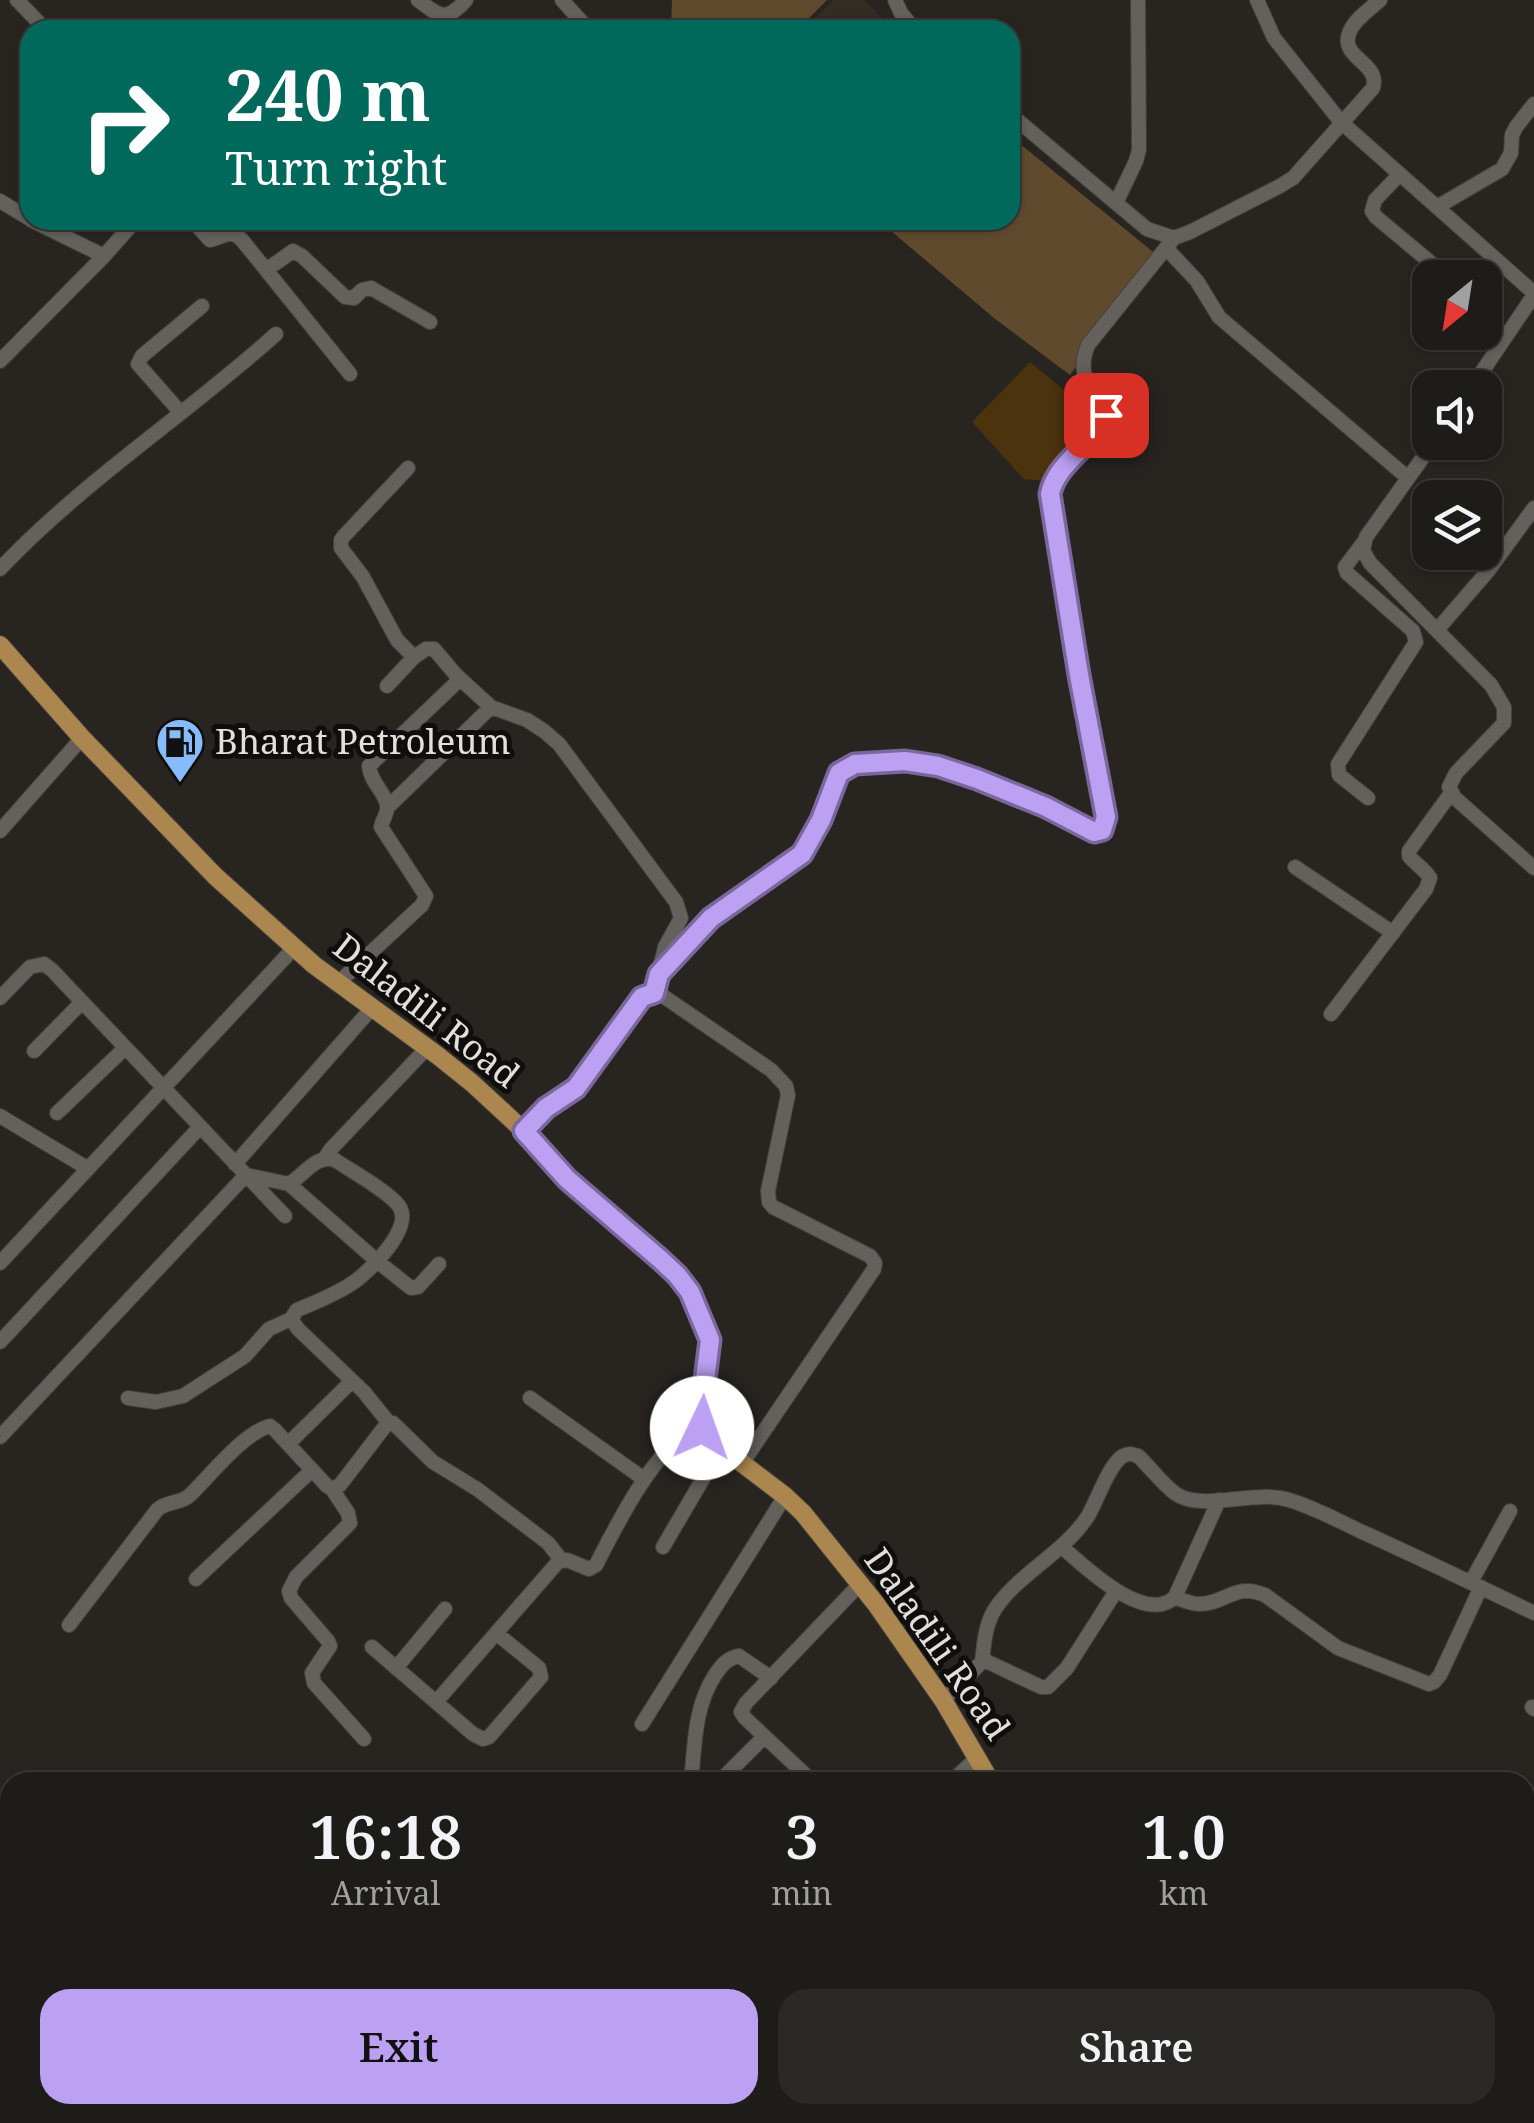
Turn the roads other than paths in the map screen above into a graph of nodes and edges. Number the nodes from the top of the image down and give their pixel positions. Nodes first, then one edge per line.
1 (17, 0) edge
2 (418, 0) edge
3 (466, 0) edge
4 (562, 0) edge
5 (1138, 0) edge
6 (1257, 0) edge
7 (1380, 0) edge
8 (36, 20) edge
9 (580, 20) edge
10 (1534, 104) edge
11 (1020, 122) edge
12 (1341, 122) junction
13 (1400, 174) junction
14 (1116, 204) junction
15 (1436, 207) junction
16 (51, 230) edge
17 (127, 230) edge
18 (201, 230) edge
19 (1170, 243) junction
20 (104, 256) junction
21 (1427, 260) edge
22 (266, 270) junction
23 (1534, 294) edge
24 (202, 306) dead end
25 (430, 322) dead end
26 (276, 334) dead end
27 (0, 361) edge
28 (1483, 370) edge
29 (350, 374) dead end
30 (181, 413) junction
31 (1421, 460) edge
32 (408, 468) dead end
33 (1408, 478) junction
34 (1534, 508) edge
35 (1363, 543) junction
36 (0, 569) edge
37 (1438, 630) junction
38 (414, 656) junction
39 (4, 658) edge
40 (456, 675) junction
41 (387, 686) dead end
42 (492, 707) junction
43 (82, 738) junction
44 (1451, 792) junction
45 (1368, 798) dead end
46 (388, 808) junction
47 (0, 831) edge
48 (1295, 867) dead end
49 (1534, 868) edge
50 (1393, 933) junction
51 (294, 948) junction
52 (659, 974) junction
53 (338, 983) junction
54 (654, 993) junction
55 (0, 998) edge
56 (82, 1002) junction
57 (372, 1008) junction
58 (1331, 1014) dead end
59 (125, 1048) junction
60 (427, 1048) junction
61 (34, 1051) dead end
62 (162, 1087) junction
63 (57, 1114) dead end
64 (0, 1116) edge
65 (200, 1127) junction
66 (524, 1131) junction
67 (325, 1158) junction
68 (235, 1164) junction
69 (88, 1168) junction
70 (246, 1176) junction
71 (290, 1184) junction
72 (285, 1216) dead end
73 (377, 1261) junction
74 (0, 1262) edge
75 (440, 1264) dead end
76 (291, 1319) junction
77 (0, 1342) edge
78 (352, 1381) junction
79 (128, 1398) dead end
80 (530, 1398) dead end
81 (700, 1419) junction
82 (389, 1423) junction
83 (0, 1437) edge
84 (288, 1444) junction
85 (721, 1448) junction
86 (741, 1465) junction
87 (312, 1470) junction
88 (644, 1480) junction
89 (332, 1489) junction
90 (785, 1496) junction
91 (1219, 1500) junction
92 (1510, 1511) dead end
93 (1062, 1546) junction
94 (663, 1548) dead end
95 (562, 1560) junction
96 (196, 1578) dead end
97 (859, 1585) junction
98 (1476, 1585) junction
99 (1116, 1592) junction
100 (1174, 1597) junction
101 (445, 1609) dead end
102 (1534, 1613) edge
103 (69, 1625) dead end
104 (496, 1633) junction
105 (372, 1647) dead end
106 (982, 1662) junction
107 (396, 1668) junction
108 (771, 1678) junction
109 (944, 1700) junction
110 (436, 1702) junction
111 (642, 1724) dead end
112 (764, 1737) junction
113 (364, 1739) dead end
114 (977, 1758) junction
115 (692, 1772) edge
116 (729, 1772) edge
117 (801, 1772) edge
118 (962, 1772) edge
119 (985, 1772) edge

1 - 8 street
2 - 3 street
4 - 9 street
5 - 14 street
6 - 12 street
7 - 12 street
10 - 15 street
11 - 14 street
12 - 13 street
12 - 19 street
13 - 15 street
13 - 21 street
14 - 19 street
15 - 23 street
16 - 20 street
17 - 20 street
18 - 22 street
19 - 33 street
19 - 52 street
20 - 27 street
22 - 25 street
22 - 29 street
23 - 28 street
24 - 30 street
26 - 30 street
30 - 36 street
31 - 33 street
32 - 38 street
33 - 35 street
34 - 37 street
35 - 37 street
35 - 45 street
37 - 44 street
38 - 40 street
38 - 41 street
39 - 43 main road, Daladili Road
40 - 42 street
40 - 46 street
42 - 46 street
42 - 52 street
43 - 47 street
43 - 51 main road, Daladili Road
44 - 49 street
44 - 50 street
46 - 53 street
48 - 50 street
50 - 58 street
51 - 53 main road, Daladili Road
51 - 62 street
52 - 54 street
53 - 57 main road, Daladili Road
54 - 66 street
54 - 86 street
55 - 56 street
56 - 59 street
56 - 61 street
57 - 60 main road, Daladili Road
57 - 68 street
59 - 62 street
59 - 63 street
60 - 66 main road, Daladili Road
60 - 67 street
62 - 65 street
62 - 69 street
64 - 69 street
65 - 68 street
65 - 77 street
66 - 81 main road, Daladili Road
67 - 71 street
67 - 73 street
68 - 70 street
69 - 74 street
70 - 71 street
70 - 72 street
70 - 83 street
71 - 73 street
73 - 75 street
73 - 76 street
76 - 78 street
76 - 79 street
78 - 82 street
78 - 84 street
80 - 88 street
81 - 85 main road, Daladili Road
81 - 88 street
82 - 89 street
82 - 95 street
84 - 87 street
84 - 103 street
85 - 86 main road, Daladili Road
85 - 94 street
86 - 90 main road, Daladili Road
87 - 89 street
87 - 96 street
88 - 95 street
89 - 113 street
90 - 97 main road, Daladili Road
90 - 111 street
91 - 93 street
91 - 98 street
91 - 100 street
92 - 98 street
93 - 99 street
93 - 106 street
95 - 104 street
97 - 108 street
97 - 109 main road, Daladili Road
98 - 100 street
98 - 102 street
99 - 100 street
99 - 106 street
101 - 107 street
104 - 110 street
104 - 110 street
105 - 107 street
106 - 109 street
107 - 110 street
108 - 112 street
108 - 115 street
109 - 114 main road, Daladili Road
112 - 116 street
112 - 117 street
114 - 118 street
114 - 119 main road, Daladili Road

